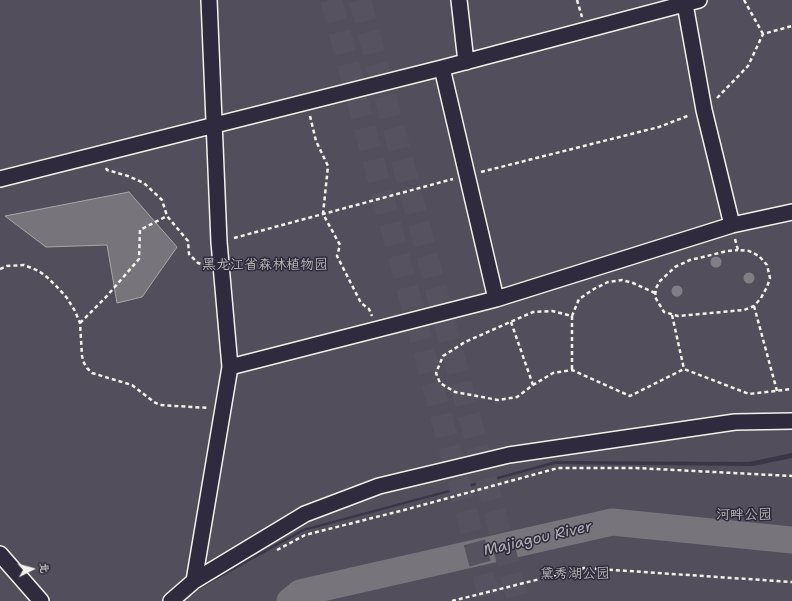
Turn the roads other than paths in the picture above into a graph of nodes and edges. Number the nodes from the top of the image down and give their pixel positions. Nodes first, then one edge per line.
1 (209, 0) edge
2 (459, 0) edge
3 (692, 2) edge
4 (466, 62) junction
5 (442, 68) junction
6 (214, 125) junction
7 (0, 179) edge
8 (792, 212) edge
9 (732, 225) junction
10 (496, 299) junction
11 (230, 367) junction
12 (792, 421) edge
13 (0, 554) edge
14 (194, 581) junction
15 (41, 601) edge
16 (171, 601) edge

1 - 6 street
2 - 4 street
3 - 4 street
3 - 9 street
4 - 5 street
5 - 6 street
5 - 10 street
6 - 7 street
6 - 11 street
8 - 9 street
9 - 10 street
10 - 11 street
11 - 14 street
12 - 14 street
13 - 15 street
14 - 16 street

